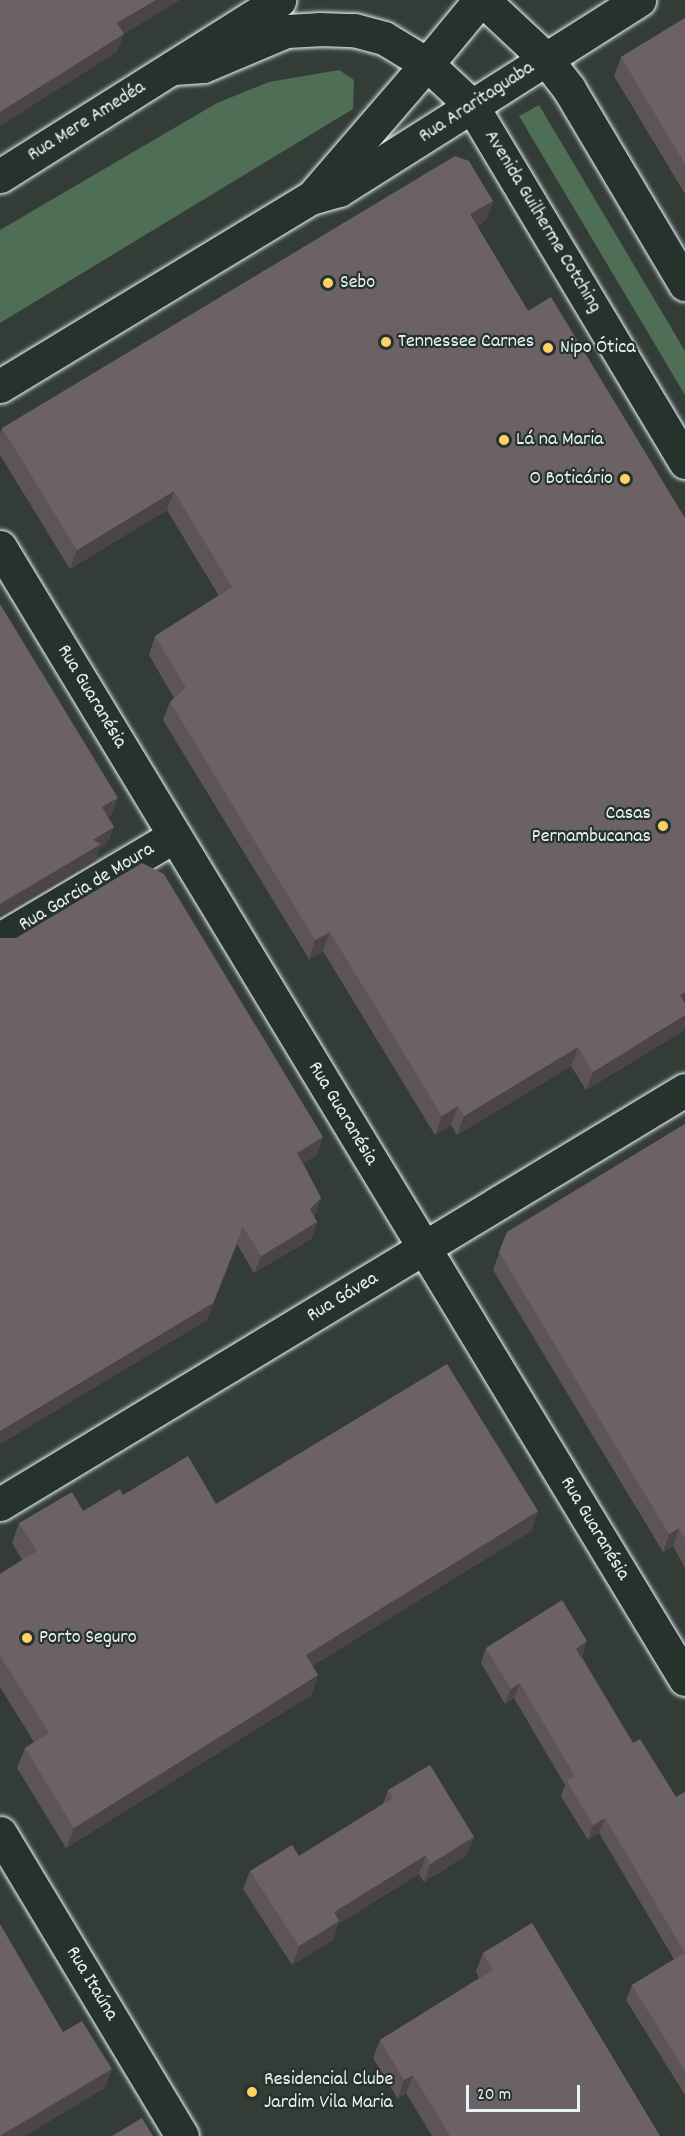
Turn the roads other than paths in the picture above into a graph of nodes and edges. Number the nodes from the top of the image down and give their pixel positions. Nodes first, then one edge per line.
1 (279, 0) edge
2 (481, 0) edge
3 (639, 0) edge
4 (545, 58) junction
5 (427, 64) junction
6 (174, 68) junction
7 (472, 106) junction
8 (0, 176) edge
9 (311, 198) junction
10 (685, 284) edge
11 (0, 386) edge
12 (685, 462) edge
13 (0, 547) edge
14 (174, 836) junction
15 (0, 939) edge
16 (685, 1090) edge
17 (425, 1250) junction
18 (0, 1504) edge
19 (685, 1679) edge
20 (0, 1833) edge
21 (182, 2136) edge

1 - 6 street, Rua Mere Amedéa
2 - 4 street
2 - 5 street, Rua Araritaguaba
3 - 4 street, Rua Araritaguaba
4 - 7 street, Rua Araritaguaba
4 - 10 street
5 - 6 street, Rua Mere Amedéa
5 - 7 street, Rua Mere Amedéa
5 - 9 street, Rua Araritaguaba
6 - 8 street, Rua Mere Amedéa
7 - 9 street, Rua Araritaguaba
7 - 12 street, Avenida Guilherme Cotching
9 - 11 street, Rua Araritaguaba
13 - 14 street, Rua Guaranésia
14 - 15 street, Rua Garcia de Moura
14 - 17 street, Rua Guaranésia
16 - 17 street, Rua Gávea
17 - 18 street, Rua Gávea
17 - 19 street, Rua Guaranésia
20 - 21 street, Rua Itaúna

